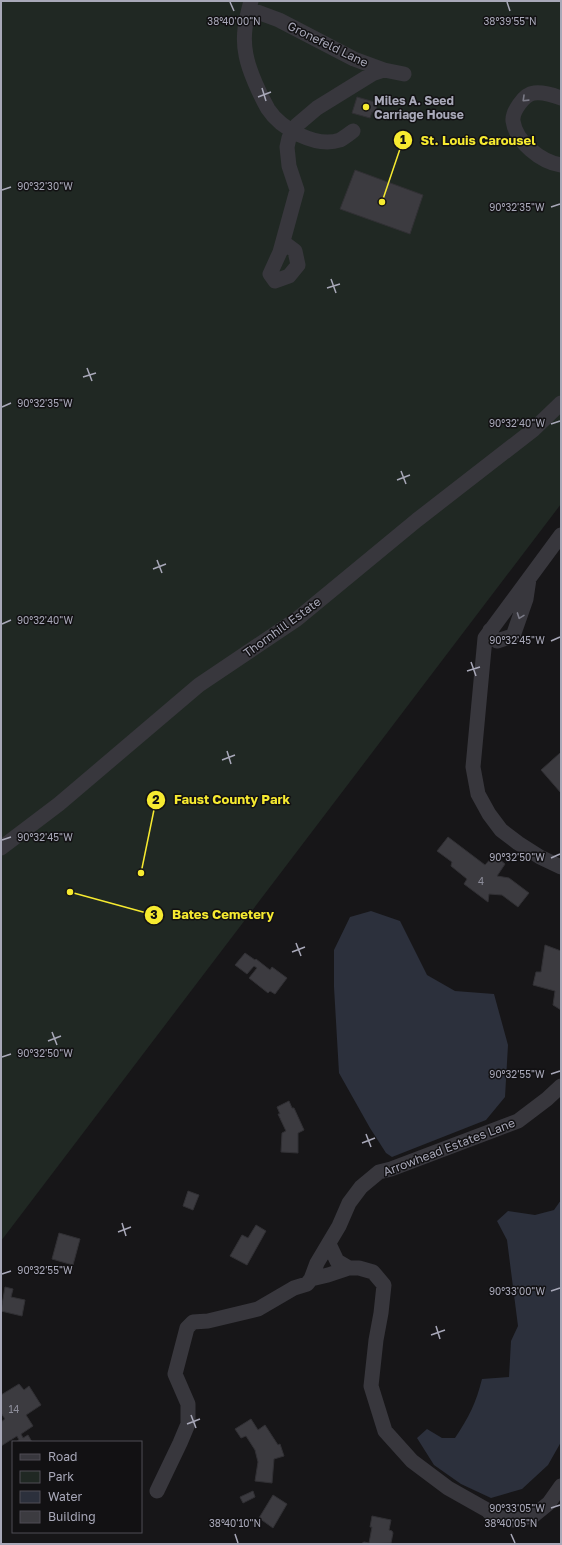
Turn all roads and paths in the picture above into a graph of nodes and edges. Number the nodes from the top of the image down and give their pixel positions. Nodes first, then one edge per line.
1 (250, 5) edge
2 (384, 70) junction
3 (404, 74) dead end
4 (561, 98) edge
5 (293, 131) junction
6 (353, 131) dead end
7 (561, 164) edge
8 (283, 242) dead end
9 (561, 403) edge
10 (561, 535) edge
11 (529, 578) junction
12 (490, 630) junction
13 (1, 848) edge
14 (561, 868) edge
15 (561, 1086) edge
16 (329, 1244) junction
17 (349, 1268) junction
18 (311, 1278) junction
19 (561, 1486) edge
20 (157, 1491) dead end

1 - 2 street, Gronefeld Lane
1 - 5 street
2 - 3 street, Gronefeld Lane
2 - 5 street, Gronefeld Lane
4 -> 7 street
5 - 6 street
5 - 8 street, Gronefeld Lane
9 - 13 street, Thornhill Estate
10 - 11 street
11 - 12 street
11 -> 12 street
12 - 14 street
15 - 16 street, Arrowhead Estates Lane
16 - 17 street
16 - 18 street, Arrowhead Estates Lane
17 - 18 street
17 - 19 street
18 - 20 street

